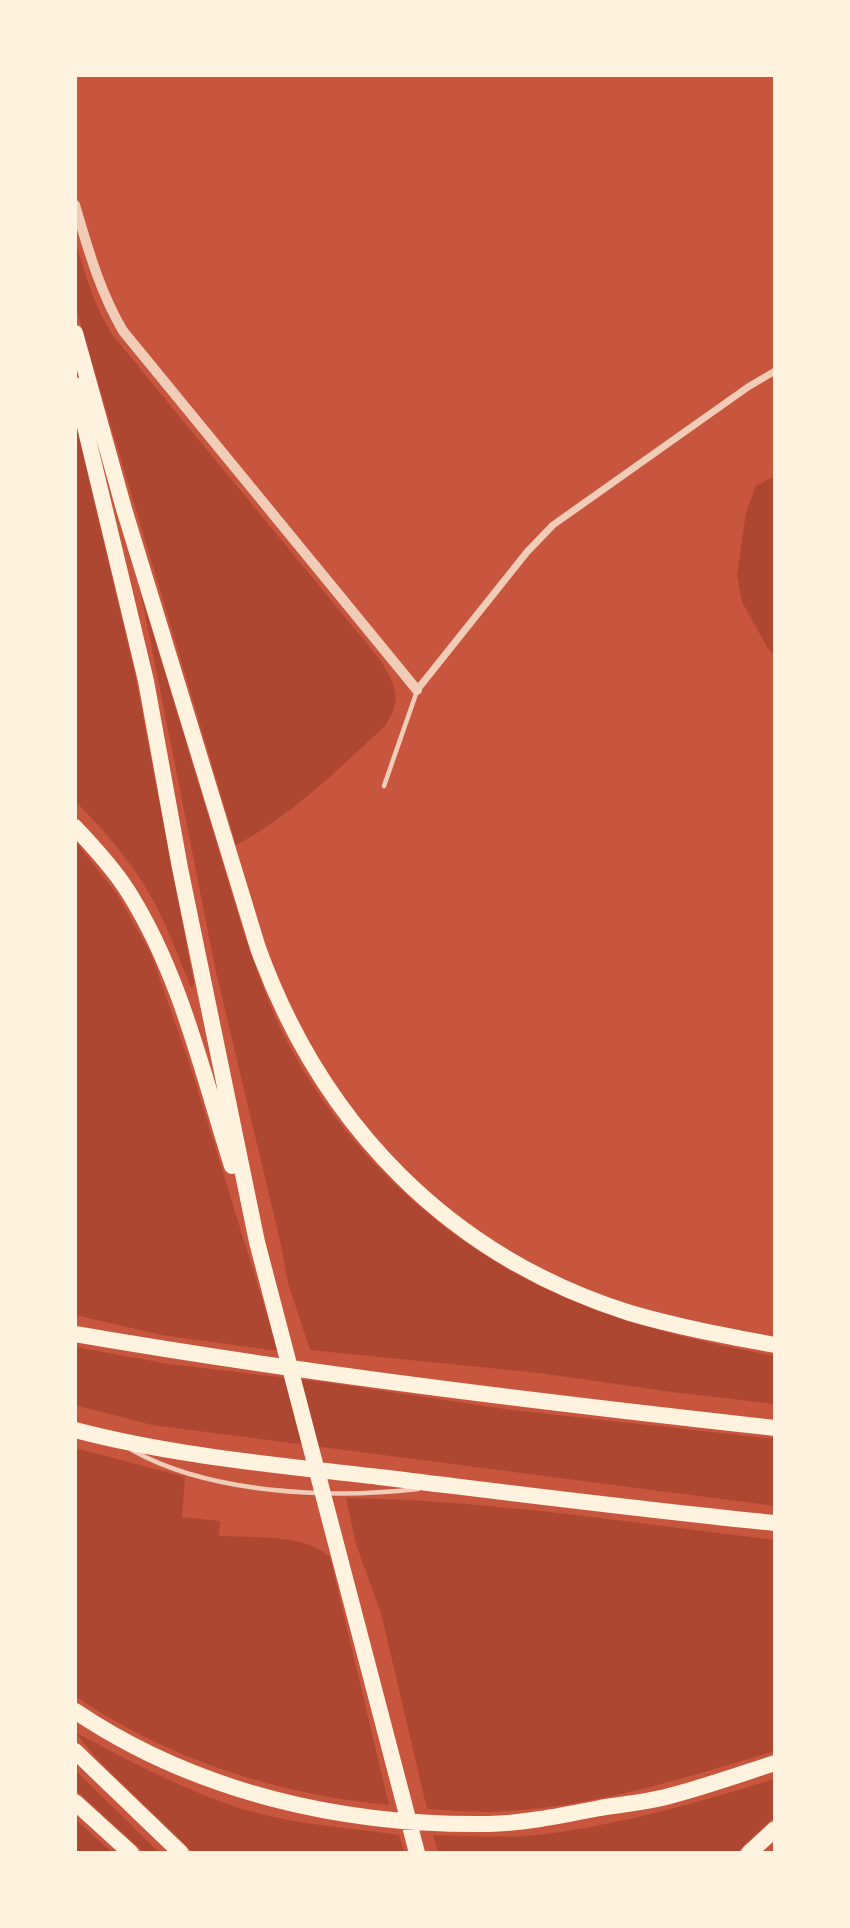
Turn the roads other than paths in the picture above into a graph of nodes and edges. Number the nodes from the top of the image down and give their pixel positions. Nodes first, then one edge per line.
1 (75, 205) edge
2 (75, 333) edge
3 (775, 371) edge
4 (75, 385) edge
5 (417, 691) junction
6 (384, 786) dead end
7 (75, 827) edge
8 (257, 1242) junction
9 (75, 1334) edge
10 (775, 1345) edge
11 (775, 1428) edge
12 (75, 1430) edge
13 (116, 1441) junction
14 (446, 1485) junction
15 (775, 1523) edge
16 (75, 1712) edge
17 (75, 1751) edge
18 (775, 1763) edge
19 (75, 1802) edge
20 (775, 1829) edge
21 (131, 1853) edge
22 (181, 1853) edge
23 (418, 1853) edge
24 (748, 1853) edge

1 - 5 street
2 - 10 highway
3 - 5 street
4 - 8 highway
5 - 6 lane
7 - 8 highway
8 - 23 highway
9 - 11 highway
12 - 13 highway
13 - 14 highway
13 - 14 lane
14 - 15 highway
16 - 18 highway
17 - 22 highway
19 - 21 highway
20 - 24 highway

